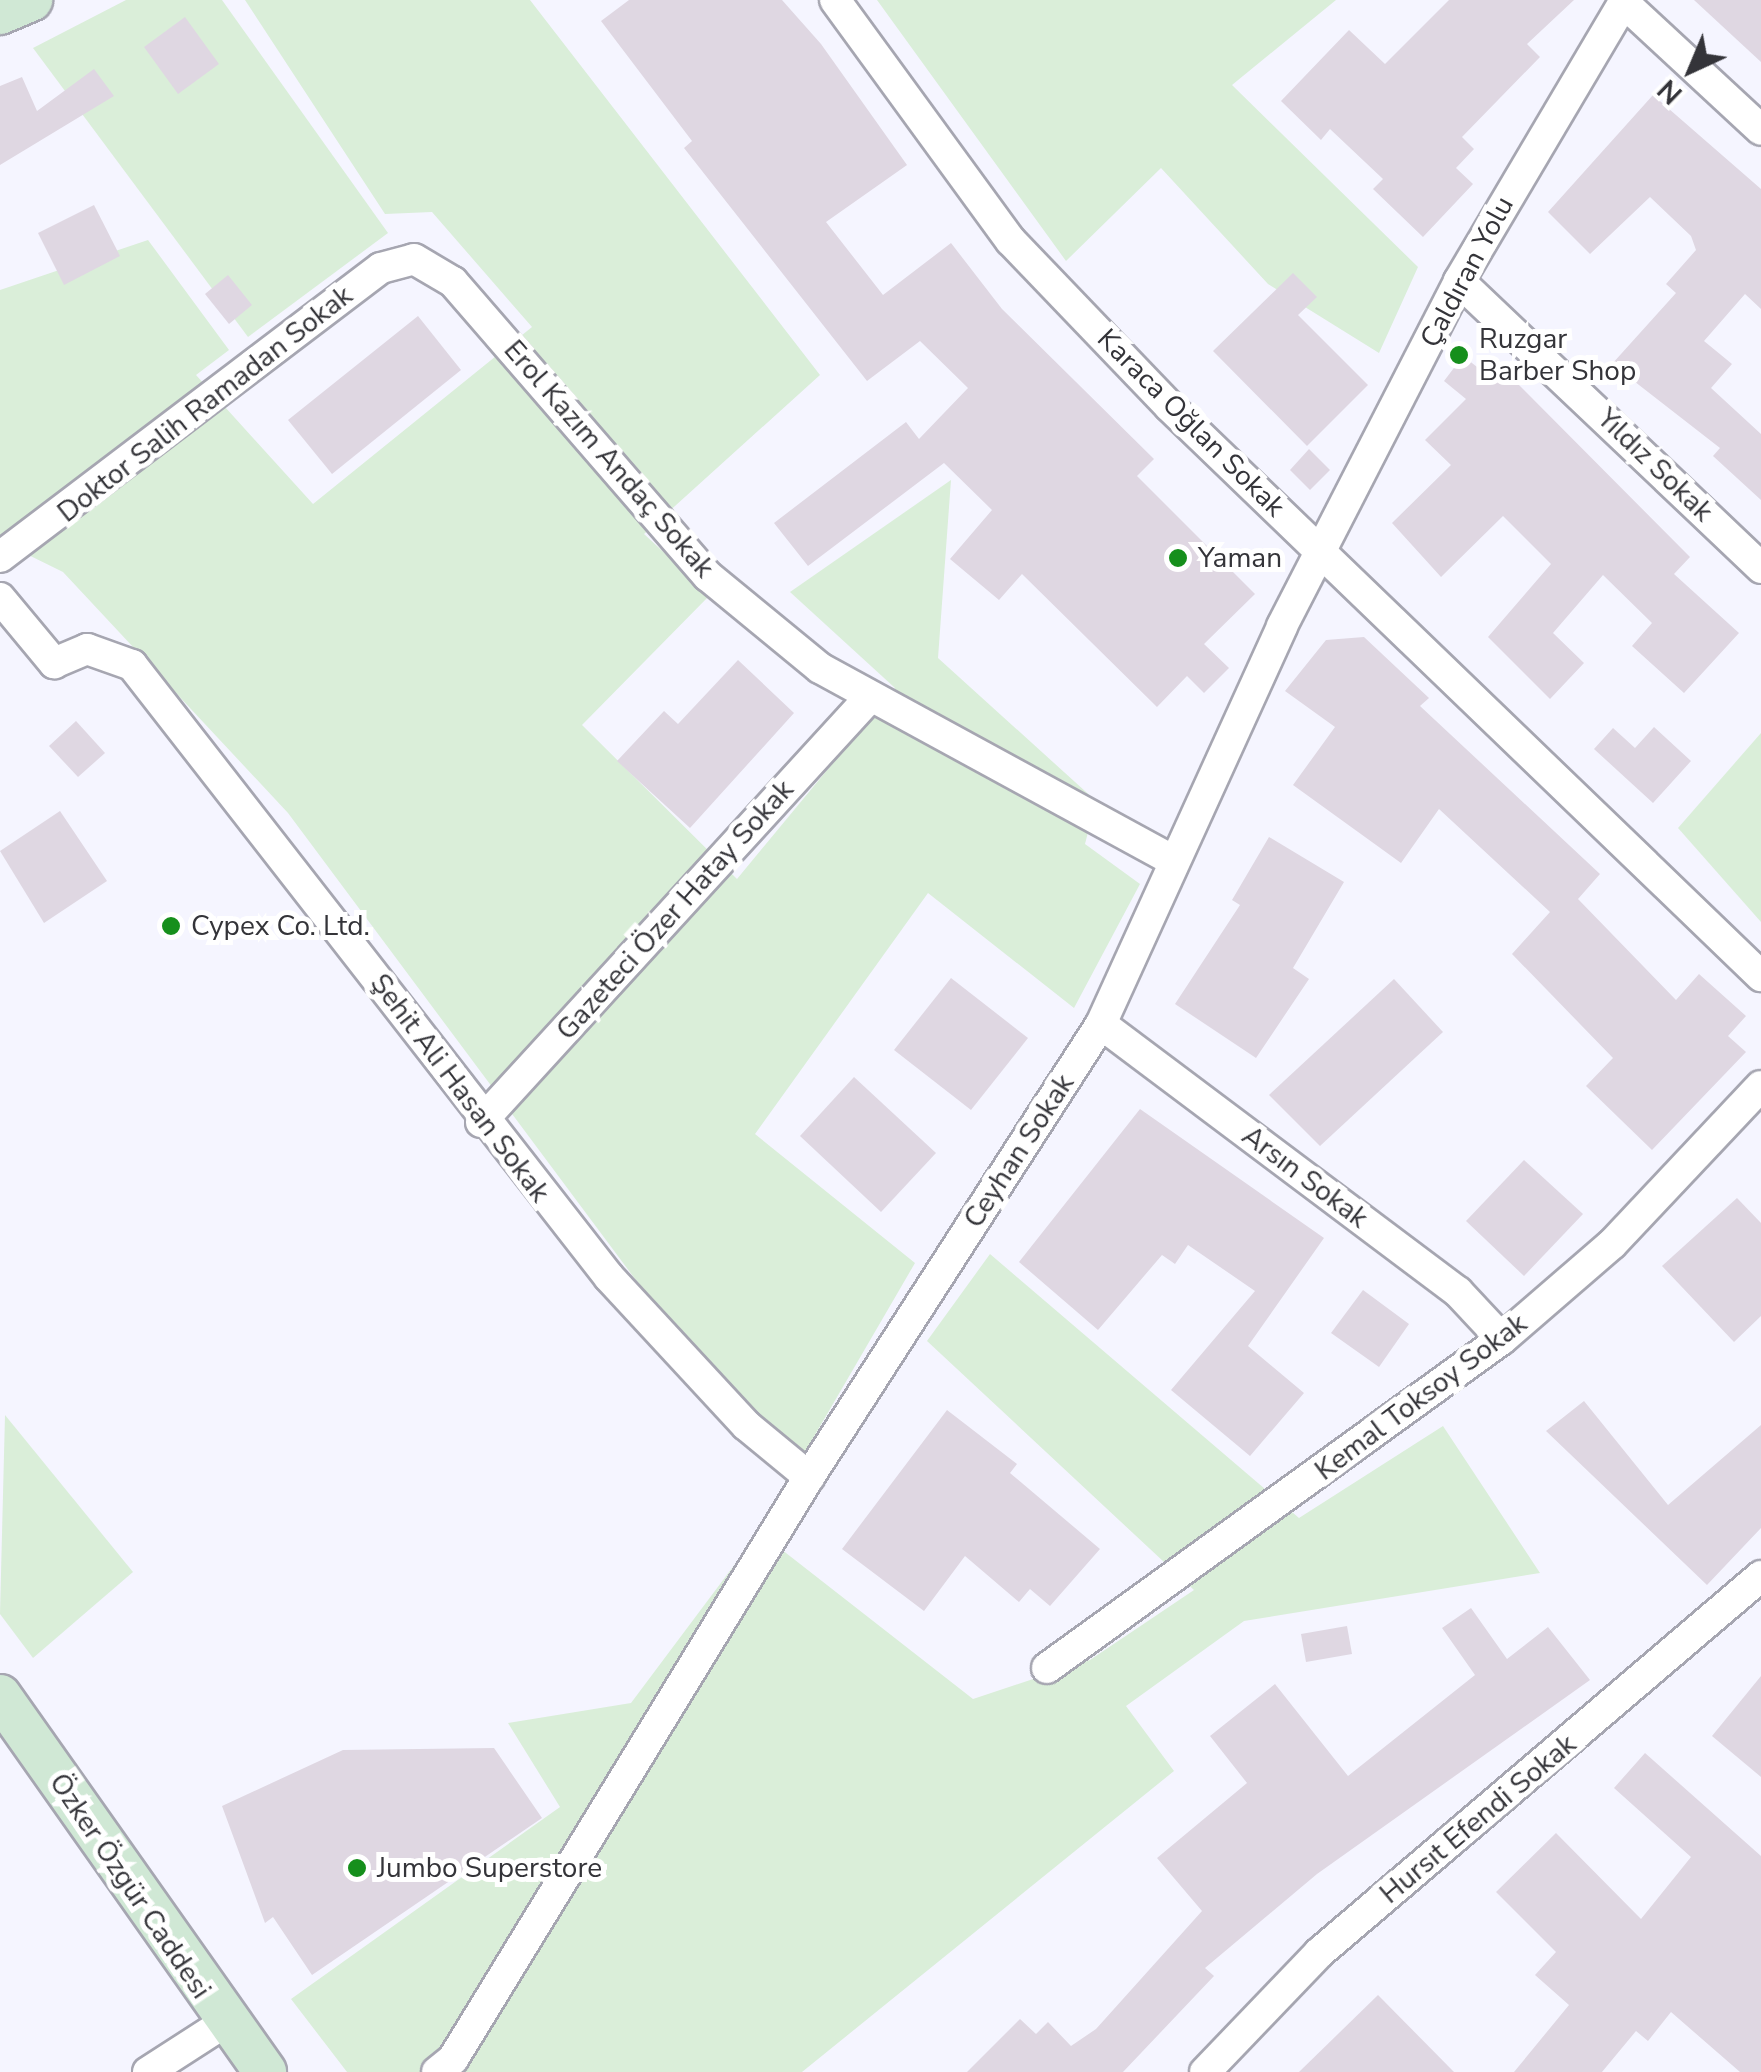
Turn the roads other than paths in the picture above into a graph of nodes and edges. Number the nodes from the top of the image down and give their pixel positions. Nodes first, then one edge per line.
1 (31, 0) edge
2 (836, 0) edge
3 (1624, 1) edge
4 (0, 14) edge
5 (1761, 130) edge
6 (414, 260) joint
7 (1459, 281) junction
8 (1323, 553) junction
9 (0, 558) edge
10 (1761, 568) edge
11 (0, 598) edge
12 (868, 699) junction
13 (1174, 861) junction
14 (1761, 976) edge
15 (1101, 1024) junction
16 (1761, 1086) edge
17 (482, 1122) junction
18 (1502, 1339) junction
19 (809, 1477) junction
20 (1761, 1576) edge
21 (1047, 1668) dead end
22 (2, 1704) edge
23 (224, 2023) junction
24 (148, 2072) edge
25 (265, 2072) edge
26 (436, 2072) edge
27 (1205, 2072) edge

1 - 4 main road
2 - 8 street, Karaca Oğlan Sokak
3 - 5 street
3 - 7 street, Çaldıran Yolu
6 - 9 street, Doktor Salih Ramadan Sokak
6 - 12 street, Erol Kazım Andaç Sokak
7 - 8 street, Çaldıran Yolu
7 - 10 street, Yıldız Sokak
8 - 13 street, Ceyhan Sokak
8 - 14 street, Karaca Oğlan Sokak
11 - 17 street, Şehit Ali Hasan Sokak
12 - 13 street, Erol Kazım Andaç Sokak
12 - 17 street, Gazeteci Özer Hatay Sokak
13 - 15 street, Ceyhan Sokak
15 - 18 street, Arsın Sokak
15 - 19 street, Ceyhan Sokak
16 - 18 street, Kemal Toksoy Sokak
17 - 19 street, Şehit Ali Hasan Sokak
18 - 21 street, Kemal Toksoy Sokak
19 - 26 street, Ceyhan Sokak
20 - 27 street, Hursıt Efendi Sokak
22 - 23 main road, Özker Özgür Caddesi
23 - 24 street
23 - 25 main road, Özker Özgür Caddesi

